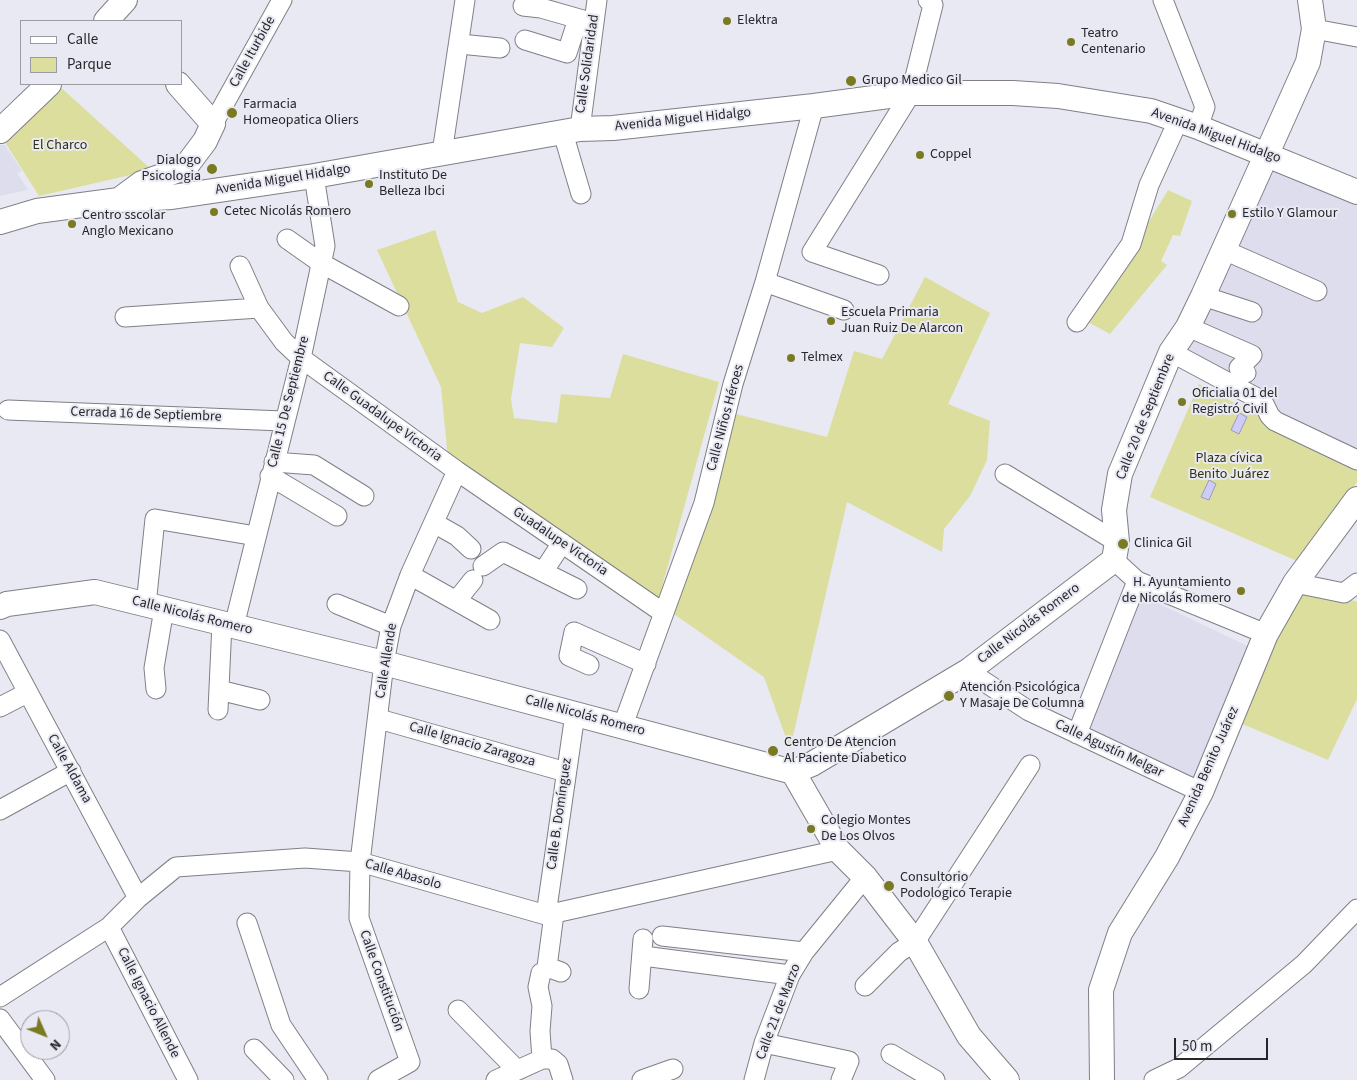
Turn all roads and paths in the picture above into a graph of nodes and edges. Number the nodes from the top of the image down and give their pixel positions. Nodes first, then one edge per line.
1 (282, 0) edge
2 (466, 0) edge
3 (597, 0) edge
4 (928, 0) edge
5 (1163, 0) edge
6 (1310, 0) edge
7 (537, 4) edge
8 (586, 21) junction
9 (1314, 29) junction
10 (1357, 37) edge
11 (525, 40) dead end
12 (460, 44) junction
13 (500, 48) dead end
14 (48, 85) edge
15 (179, 85) edge
16 (911, 93) junction
17 (814, 106) junction
18 (213, 124) junction
19 (1188, 124) junction
20 (1, 129) edge
21 (572, 131) junction
22 (442, 153) junction
23 (1268, 154) junction
24 (314, 176) junction
25 (1357, 192) edge
26 (581, 194) dead end
27 (119, 200) junction
28 (0, 222) edge
29 (287, 239) dead end
30 (1224, 250) junction
31 (321, 263) junction
32 (240, 266) dead end
33 (879, 275) dead end
34 (765, 282) junction
35 (1317, 291) dead end
36 (1203, 296) junction
37 (399, 306) dead end
38 (260, 308) junction
39 (844, 310) dead end
40 (1252, 312) dead end
41 (125, 317) dead end
42 (1077, 322) dead end
43 (1188, 328) junction
44 (1171, 352) junction
45 (301, 358) junction
46 (1246, 373) dead end
47 (8, 410) dead end
48 (283, 421) junction
49 (1357, 460) edge
50 (272, 469) junction
51 (457, 471) junction
52 (1005, 474) dead end
53 (364, 496) dead end
54 (1357, 499) edge
55 (337, 516) dead end
56 (434, 523) junction
57 (256, 536) junction
58 (562, 543) junction
59 (471, 549) dead end
60 (1115, 551) junction
61 (543, 572) junction
62 (410, 575) junction
63 (1137, 581) junction
64 (1295, 582) junction
65 (1357, 583) edge
66 (577, 589) dead end
67 (458, 600) junction
68 (337, 604) dead end
69 (0, 606) edge
70 (155, 607) junction
71 (662, 612) junction
72 (490, 620) dead end
73 (228, 625) junction
74 (390, 626) junction
75 (1266, 634) junction
76 (0, 640) edge
77 (384, 663) junction
78 (646, 664) junction
79 (589, 665) dead end
80 (968, 671) junction
81 (156, 689) dead end
82 (219, 690) junction
83 (27, 693) junction
84 (260, 700) dead end
85 (0, 707) edge
86 (218, 710) dead end
87 (575, 714) junction
88 (379, 719) junction
89 (623, 726) junction
90 (1077, 734) junction
91 (1030, 765) dead end
92 (71, 771) junction
93 (566, 772) junction
94 (793, 772) junction
95 (1201, 792) junction
96 (0, 810) edge
97 (838, 850) junction
98 (360, 862) junction
99 (865, 877) junction
100 (138, 898) junction
101 (1357, 909) edge
102 (550, 914) junction
103 (247, 923) dead end
104 (109, 927) junction
105 (662, 936) dead end
106 (915, 942) junction
107 (804, 952) junction
108 (561, 972) dead end
109 (541, 973) dead end
110 (790, 975) junction
111 (865, 986) dead end
112 (638, 989) dead end
113 (0, 997) edge
114 (458, 1010) dead end
115 (0, 1019) edge
116 (764, 1043) junction
117 (254, 1049) dead end
118 (891, 1054) dead end
119 (542, 1059) junction
120 (673, 1069) dead end
121 (517, 1070) junction
122 (45, 1080) edge
123 (188, 1080) edge
124 (284, 1080) edge
125 (318, 1080) edge
126 (378, 1080) edge
127 (496, 1080) edge
128 (563, 1080) edge
129 (642, 1080) edge
130 (754, 1080) edge
131 (841, 1080) edge
132 (934, 1080) edge
133 (1008, 1080) edge
134 (1102, 1080) edge
135 (1154, 1080) edge

1 - 18 street, Calle Iturbide
2 - 12 street
3 - 8 street, Calle Solidaridad
4 - 16 street
5 - 19 street
6 - 9 main road, Calle 20 de Septiembre
7 - 8 street
8 - 11 street
8 - 21 street, Calle Solidaridad
9 - 10 street
9 - 23 main road, Calle 20 de Septiembre
12 - 13 street
12 - 22 street
14 - 20 main road
15 - 18 main road
16 - 17 main road, Avenida Miguel Hidalgo
16 - 19 main road, Avenida Miguel Hidalgo
16 - 33 street
17 - 21 main road, Avenida Miguel Hidalgo
17 - 34 street, Calle Niños Héroes
18 - 27 main road, Calle Iturbide
19 - 23 main road, Avenida Miguel Hidalgo
19 - 42 street
21 - 22 main road, Avenida Miguel Hidalgo
21 - 26 street
22 - 24 main road, Avenida Miguel Hidalgo
23 - 25 main road, Avenida Miguel Hidalgo
23 - 30 main road, Calle 20 de Septiembre
24 - 27 main road, Avenida Miguel Hidalgo
24 - 31 street, Calle 15 De Septiembre
27 - 28 main road, Avenida Miguel Hidalgo
29 - 31 street
30 - 35 street
30 - 36 main road, Calle 20 de Septiembre
31 - 37 street
31 - 45 street, Calle 15 De Septiembre
32 - 38 street, Calle Guadalupe Victoria
34 - 39 street
34 - 71 street, Calle Niños Héroes
36 - 40 street
36 - 43 main road, Calle 20 de Septiembre
38 - 41 street
38 - 45 street, Calle Guadalupe Victoria
43 - 44 main road, Calle 20 de Septiembre
43 - 46 street
44 - 49 street
44 - 60 main road, Calle 20 de Septiembre
45 - 48 street, Calle 15 De Septiembre
45 - 51 street, Calle Guadalupe Victoria
47 - 48 street, Cerrada 16 de Septiembre
48 - 50 street, Calle 15 De Septiembre
50 - 53 street
50 - 55 street
50 - 57 street, Calle 15 De Septiembre
51 - 56 street, Calle Allende
51 - 58 street, Guadalupe Victoria
52 - 60 street
54 - 64 main road, Avenida Benito Juárez
56 - 59 street
56 - 62 street, Calle Allende
57 - 70 street
57 - 73 street, Calle 15 De Septiembre
58 - 61 street
58 - 71 street, Guadalupe Victoria
60 - 63 street
60 - 80 main road, Calle Nicolás Romero
61 - 66 street
61 - 67 street
62 - 67 street
62 - 74 street, Calle Allende
63 - 75 street
63 - 90 street
64 - 65 street
64 - 75 main road, Avenida Benito Juárez
67 - 72 street
68 - 74 street
69 - 70 main road, Calle Nicolás Romero
70 - 73 main road, Calle Nicolás Romero
70 - 81 street
71 - 78 street, Calle Niños Héroes
73 - 77 main road, Calle Nicolás Romero
73 - 82 street, Calle 15 De Septiembre
74 - 77 street, Calle Allende
75 - 95 main road, Avenida Benito Juárez
76 - 83 street, Calle Aldama
77 - 87 main road, Calle Nicolás Romero
77 - 88 street, Calle Allende
78 - 79 street
78 - 89 street, Calle Niños Héroes
80 - 90 street, Calle Agustín Melgar
80 - 94 main road, Calle Nicolás Romero
82 - 84 street
82 - 86 street, Calle 15 De Septiembre
83 - 85 street
83 - 92 street, Calle Aldama
87 - 89 main road, Calle Nicolás Romero
87 - 93 street, Calle B. Domínguez
88 - 93 street, Calle Ignacio Zaragoza
88 - 98 street, Calle Allende
89 - 94 main road, Calle Nicolás Romero
90 - 95 street, Calle Agustín Melgar
91 - 106 street
92 - 96 street
92 - 100 street, Calle Aldama
93 - 102 street, Calle B. Domínguez
94 - 97 main road
95 - 134 main road, Avenida Benito Juárez
97 - 99 main road
97 - 102 street, Calle Abasolo
98 - 100 street, Calle Abasolo
98 - 102 street, Calle Abasolo
98 - 126 street, Calle Constitución
99 - 106 main road
99 - 107 street, Calle 21 de Marzo
100 - 104 street, Calle Abasolo
101 - 135 street
102 - 108 street, Calle B. Domínguez
103 - 125 street
104 - 113 street, Calle Abasolo
104 - 123 street, Calle Ignacio Allende
105 - 107 street
106 - 111 street
106 - 133 main road
107 - 110 street, Calle 21 de Marzo
109 - 119 street
110 - 112 street
110 - 116 street, Calle 21 de Marzo
114 - 121 street
115 - 122 street
116 - 130 street, Calle 21 de Marzo
116 - 131 street
117 - 124 street
118 - 132 street
119 - 121 street
119 - 128 street
120 - 129 street
121 - 127 street

